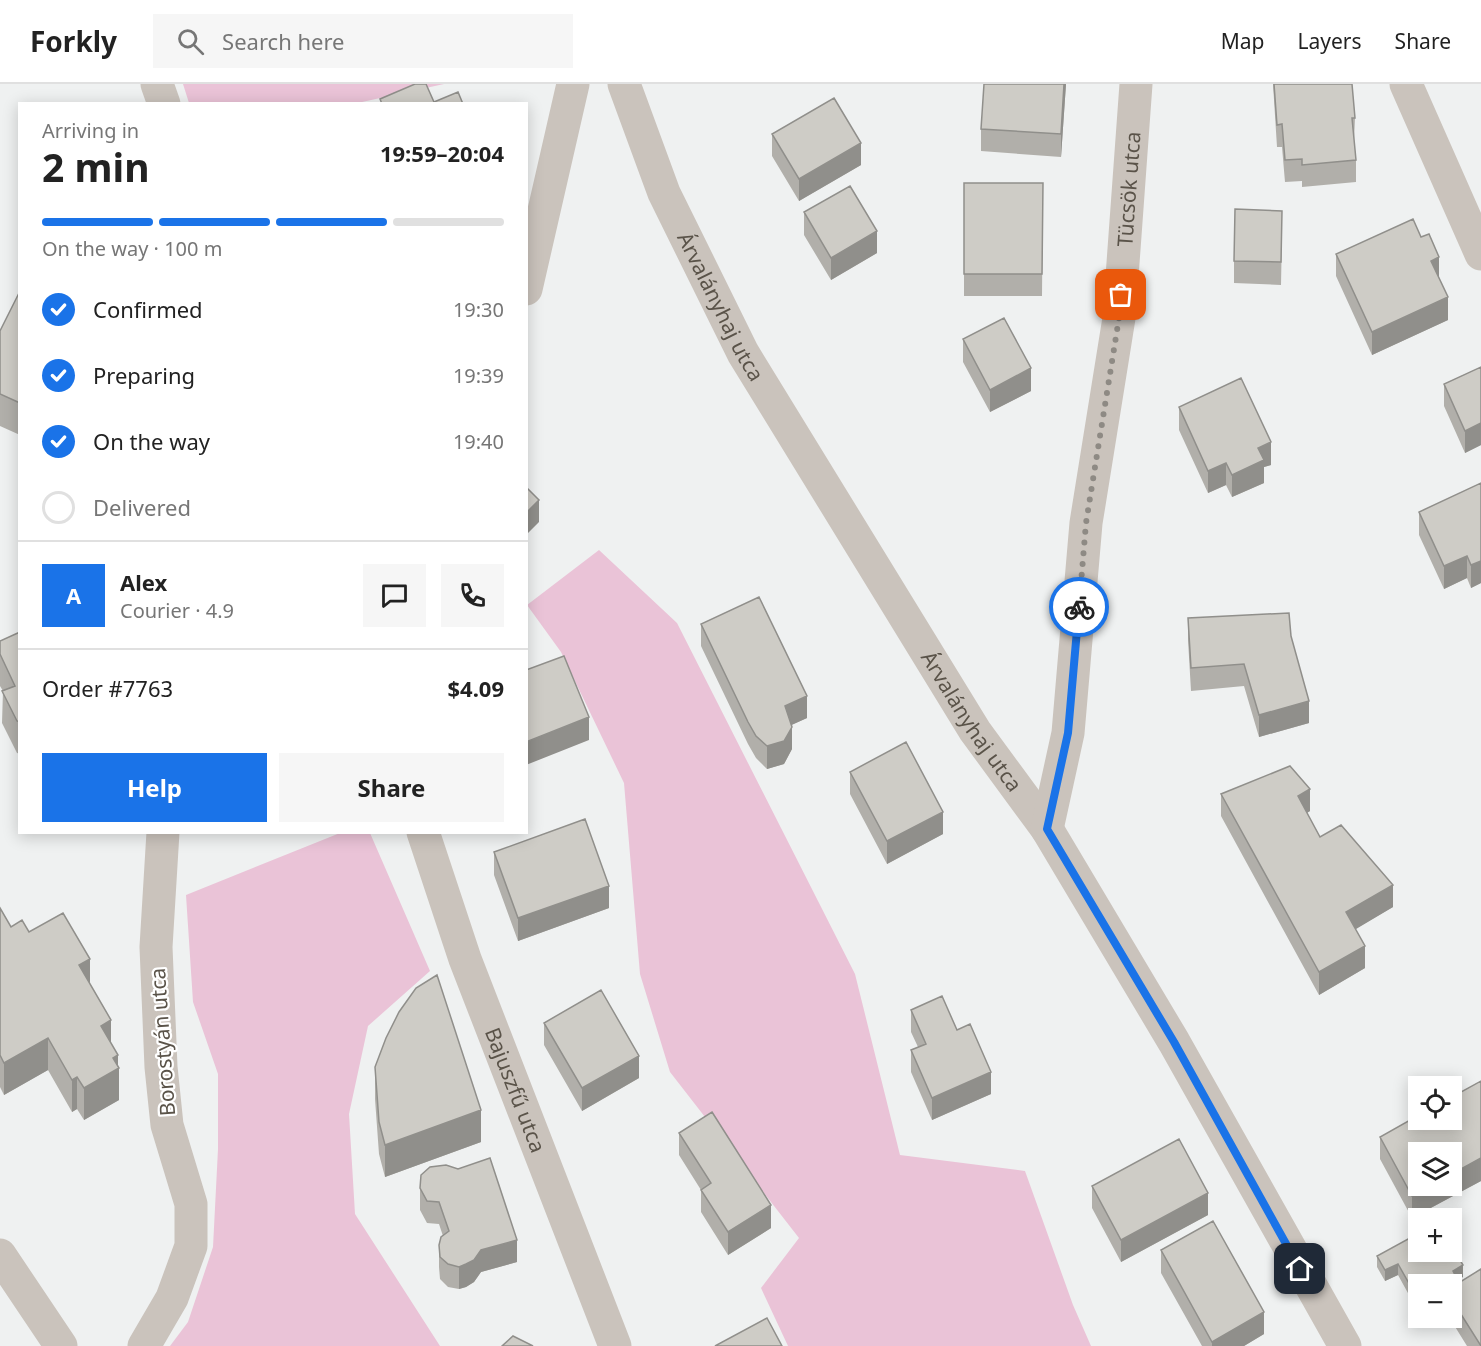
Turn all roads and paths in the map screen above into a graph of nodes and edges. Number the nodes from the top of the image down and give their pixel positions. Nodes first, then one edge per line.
1 (157, 84) edge
2 (573, 84) edge
3 (624, 84) edge
4 (1136, 84) edge
5 (1406, 84) edge
6 (163, 102) edge
7 (1477, 236) edge
8 (528, 280) edge
9 (1047, 829) junction
10 (163, 834) edge
11 (424, 834) edge
12 (0, 1255) edge
13 (61, 1346) edge
14 (144, 1346) edge
15 (615, 1346) edge
16 (1345, 1346) edge

1 - 6 street
2 - 8 street
3 - 9 street, Árvalányhaj utca
4 - 9 street, Tücsök utca
5 - 7 street
9 - 16 street, Árvalányhaj utca
10 - 14 street, Borostyán utca
11 - 15 street, Bajuszfű utca
12 - 13 street

